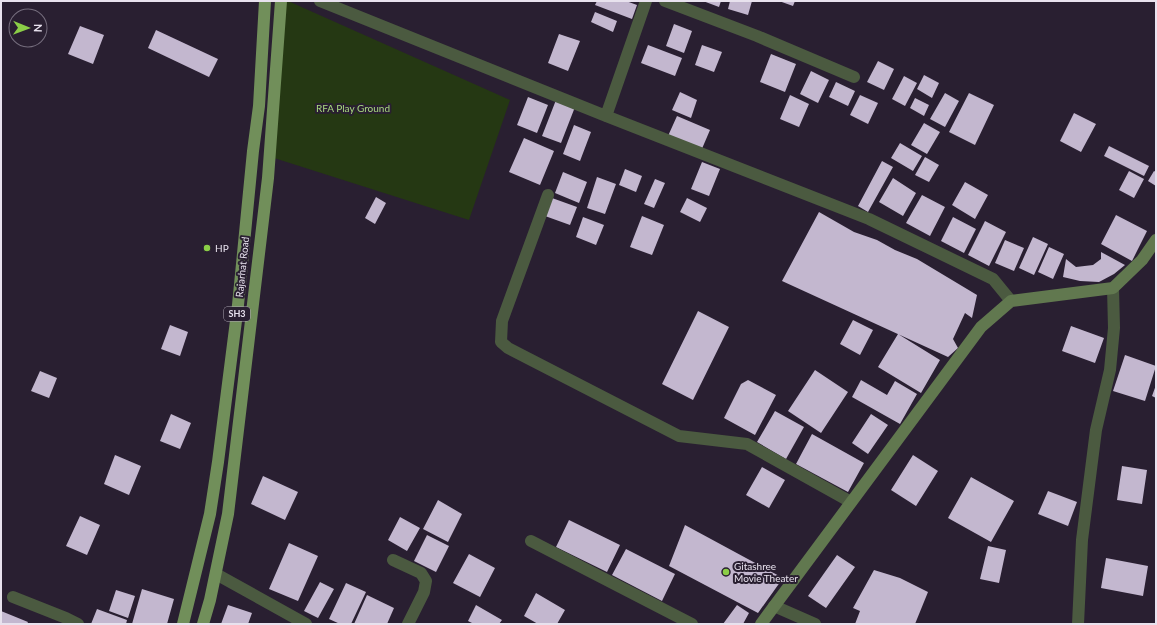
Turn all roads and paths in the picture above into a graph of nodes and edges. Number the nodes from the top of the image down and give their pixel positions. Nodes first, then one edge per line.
1 (265, 1) edge
2 (281, 1) edge
3 (320, 1) edge
4 (646, 1) edge
5 (665, 1) edge
6 (854, 77) dead end
7 (606, 116) junction
8 (548, 195) dead end
9 (1156, 240) edge
10 (1113, 288) junction
11 (1011, 301) junction
12 (851, 502) junction
13 (531, 541) dead end
14 (393, 560) dead end
15 (216, 574) junction
16 (13, 597) dead end
17 (774, 606) junction
18 (78, 624) edge
19 (183, 624) edge
20 (203, 624) edge
21 (306, 624) edge
22 (408, 624) edge
23 (692, 624) edge
24 (762, 624) edge
25 (815, 624) edge
26 (1078, 624) edge

1 - 19 main road, Rajarhat Road / SH3
2 - 15 main road, Rajarhat Road / SH3
3 - 7 street
4 - 7 street
5 - 6 street
7 - 11 street
8 - 12 street
9 - 10 street
10 - 11 street
10 - 26 street
11 - 12 street
12 - 17 street
13 - 23 street
14 - 22 street
15 - 20 main road, Rajarhat Road / SH3
15 - 21 street
16 - 18 street
17 - 24 street
17 - 25 street

